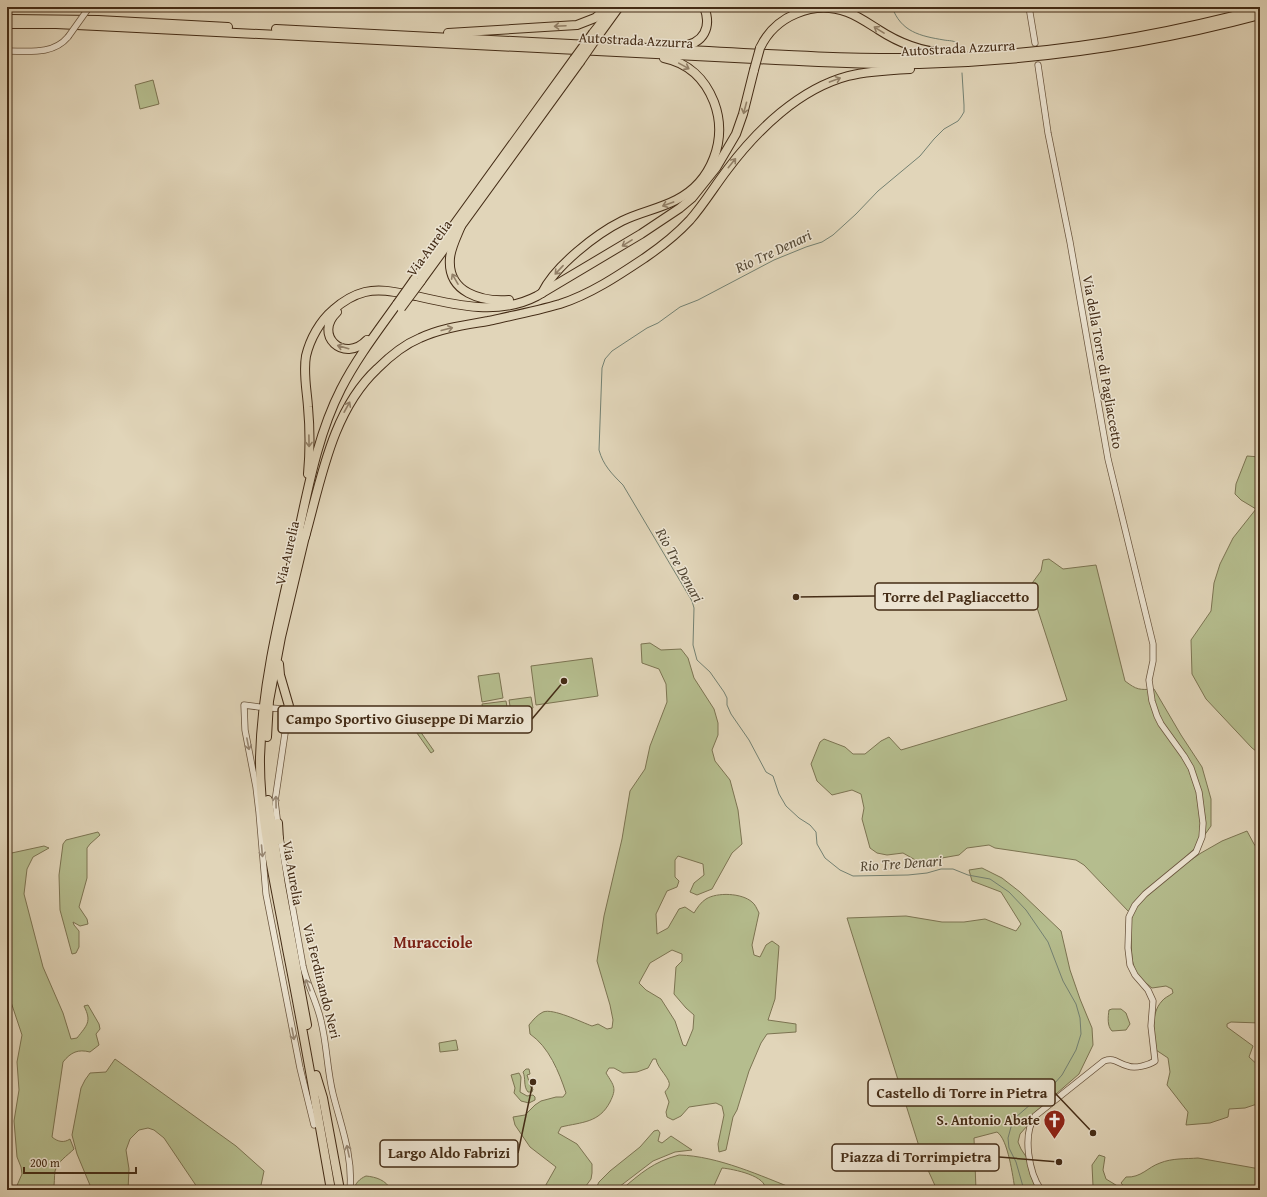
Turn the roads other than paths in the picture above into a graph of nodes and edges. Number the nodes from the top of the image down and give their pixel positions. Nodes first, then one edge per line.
1 (608, 7) edge
2 (613, 7) edge
3 (620, 7) edge
4 (704, 7) edge
5 (1029, 7) edge
6 (88, 8) edge
7 (1260, 9) edge
8 (1260, 15) edge
9 (7, 19) edge
10 (7, 24) edge
11 (379, 34) junction
12 (596, 34) junction
13 (1035, 43) dead end
14 (613, 46) junction
15 (1067, 48) junction
16 (7, 51) edge
17 (605, 51) junction
18 (1056, 55) junction
19 (577, 60) junction
20 (1038, 65) dead end
21 (461, 226) junction
22 (417, 280) junction
23 (542, 293) junction
24 (559, 304) junction
25 (397, 307) junction
26 (302, 519) junction
27 (305, 537) junction
28 (281, 637) junction
29 (289, 706) junction
30 (259, 707) dead end
31 (272, 708) dead end
32 (261, 774) junction
33 (259, 812) junction
34 (278, 823) junction
35 (281, 885) junction
36 (316, 1075) junction
37 (314, 1125) joint
38 (325, 1156) junction
39 (331, 1190) edge
40 (336, 1190) edge
41 (340, 1190) edge
42 (350, 1190) edge
43 (1041, 1190) edge

1 -> 11 highway
2 - 12 highway, Via Aurelia
3 - 12 highway, Via Aurelia
4 - 14 highway
5 - 13 street
6 - 16 street, bridge
7 - 15 highway, Autostrada Azzurra
8 - 18 highway, Autostrada Azzurra
9 - 11 highway, Autostrada Azzurra
10 - 17 highway, Autostrada Azzurra
11 - 14 highway, Autostrada Azzurra
12 - 19 highway, Via Aurelia, bridge
14 - 15 highway, Autostrada Azzurra
15 -> 23 highway, bridge
17 - 18 highway, Autostrada Azzurra
17 -> 23 highway
24 -> 18 highway
19 - 21 highway, Via Aurelia
19 - 22 highway, Via Aurelia
20 - 43 street, Via della Torre di Pagliaccetto
21 - 22 highway, Via Aurelia
23 -> 21 highway
22 - 25 highway, Via Aurelia, bridge
23 -> 26 highway
25 -> 24 highway
27 -> 24 highway
25 - 26 highway, Via Aurelia
25 - 27 highway, Via Aurelia
26 - 32 highway, Via Aurelia
27 - 28 highway, Via Aurelia
28 - 29 highway
28 - 35 highway, Via Aurelia
29 - 31 street
34 -> 29 street, Via Ferdinando Neri
30 -> 33 street
32 - 33 highway
32 - 38 highway, Via Aurelia
33 -> 37 street
34 - 35 highway
42 -> 34 street, Via Ferdinando Neri
35 - 36 highway, Via Aurelia
36 - 40 highway, Via Aurelia
36 - 41 highway
37 - 38 highway
38 - 39 highway, Via Aurelia

